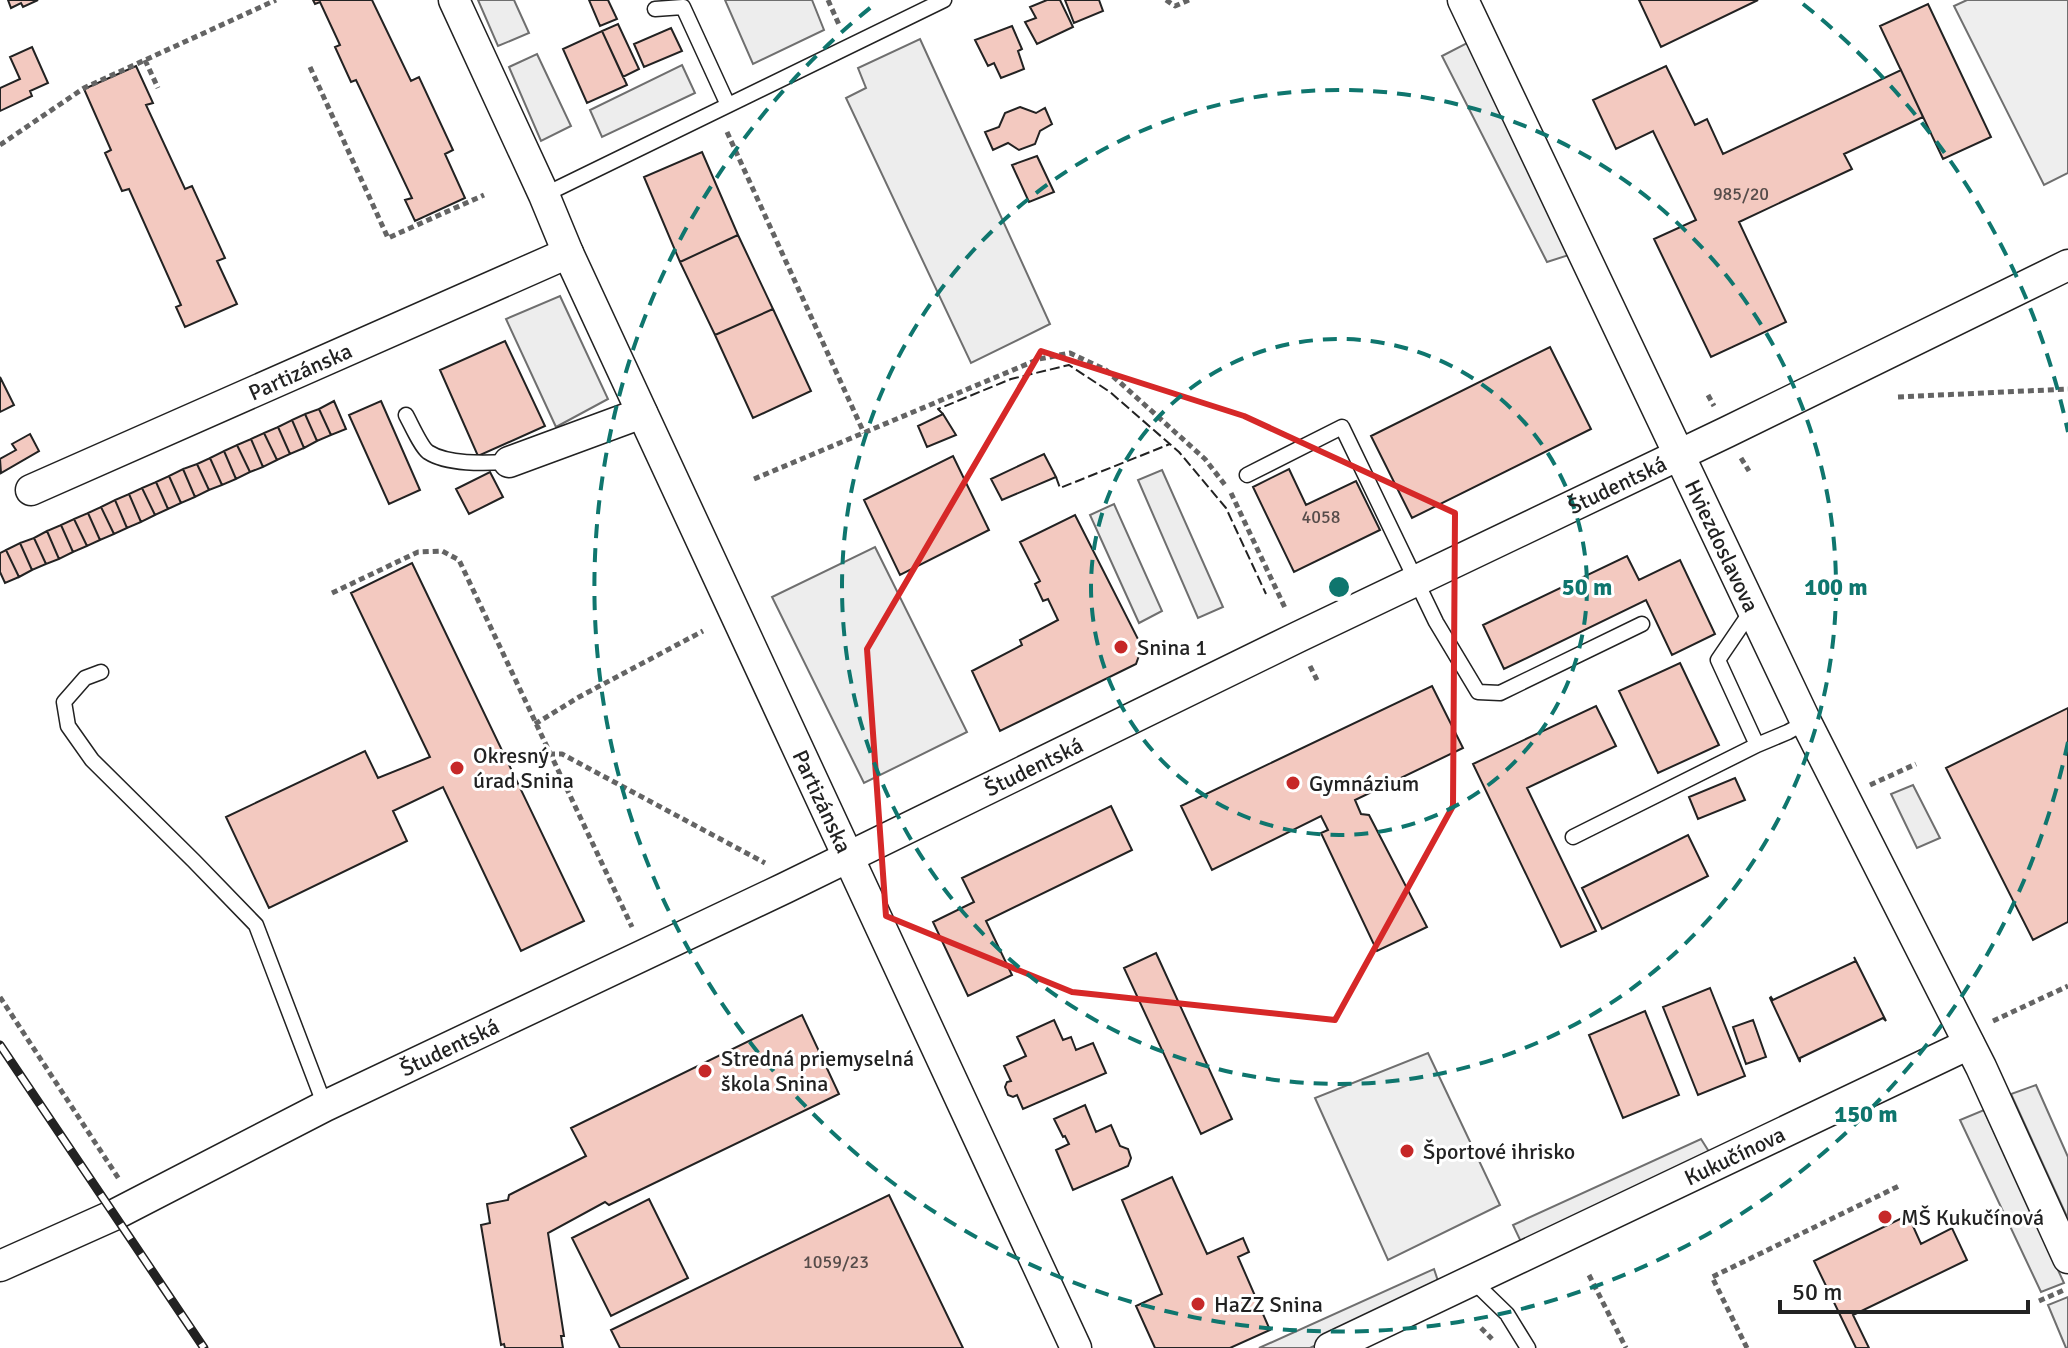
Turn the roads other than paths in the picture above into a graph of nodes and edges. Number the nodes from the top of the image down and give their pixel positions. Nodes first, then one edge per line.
1 (454, 0) edge
2 (944, 0) edge
3 (1463, 0) edge
4 (655, 9) dead end
5 (728, 105) junction
6 (544, 195) junction
7 (568, 253) junction
8 (2068, 265) edge
9 (642, 413) junction
10 (406, 415) dead end
11 (1680, 454) junction
12 (509, 462) joint
13 (1247, 475) dead end
14 (31, 490) dead end
15 (1416, 581) junction
16 (1752, 609) junction
17 (1642, 624) dead end
18 (101, 672) dead end
19 (1806, 722) junction
20 (1757, 745) junction
21 (1573, 837) dead end
22 (849, 857) junction
23 (1967, 1039) junction
24 (325, 1106) junction
25 (2068, 1258) edge
26 (0, 1266) edge
27 (1473, 1281) junction
28 (1076, 1348) edge
29 (1330, 1348) edge
30 (1528, 1348) edge

1 - 6 street, Partizánska
2 - 5 lane
3 - 11 street, Hviezdoslavova
4 - 5 lane
5 - 6 lane
6 - 7 street, Partizánska
7 - 9 street, Partizánska
7 - 14 street, Partizánska
8 - 11 street, Študentská
9 - 12 street
9 - 22 street, Partizánska
10 - 12 lane
11 - 15 street, Študentská
11 - 16 street, Hviezdoslavova
13 - 15 lane
15 - 17 lane
15 - 22 street, Študentská
16 - 19 street, Hviezdoslavova
16 - 20 lane
18 - 24 lane
19 - 20 lane
19 - 23 street, Hviezdoslavova
20 - 21 lane
22 - 24 street, Študentská
22 - 28 street, Partizánska
23 - 25 street
23 - 27 street, Kukučínova
24 - 26 street, Študentská
27 - 29 street, Kukučínova
27 - 30 lane

